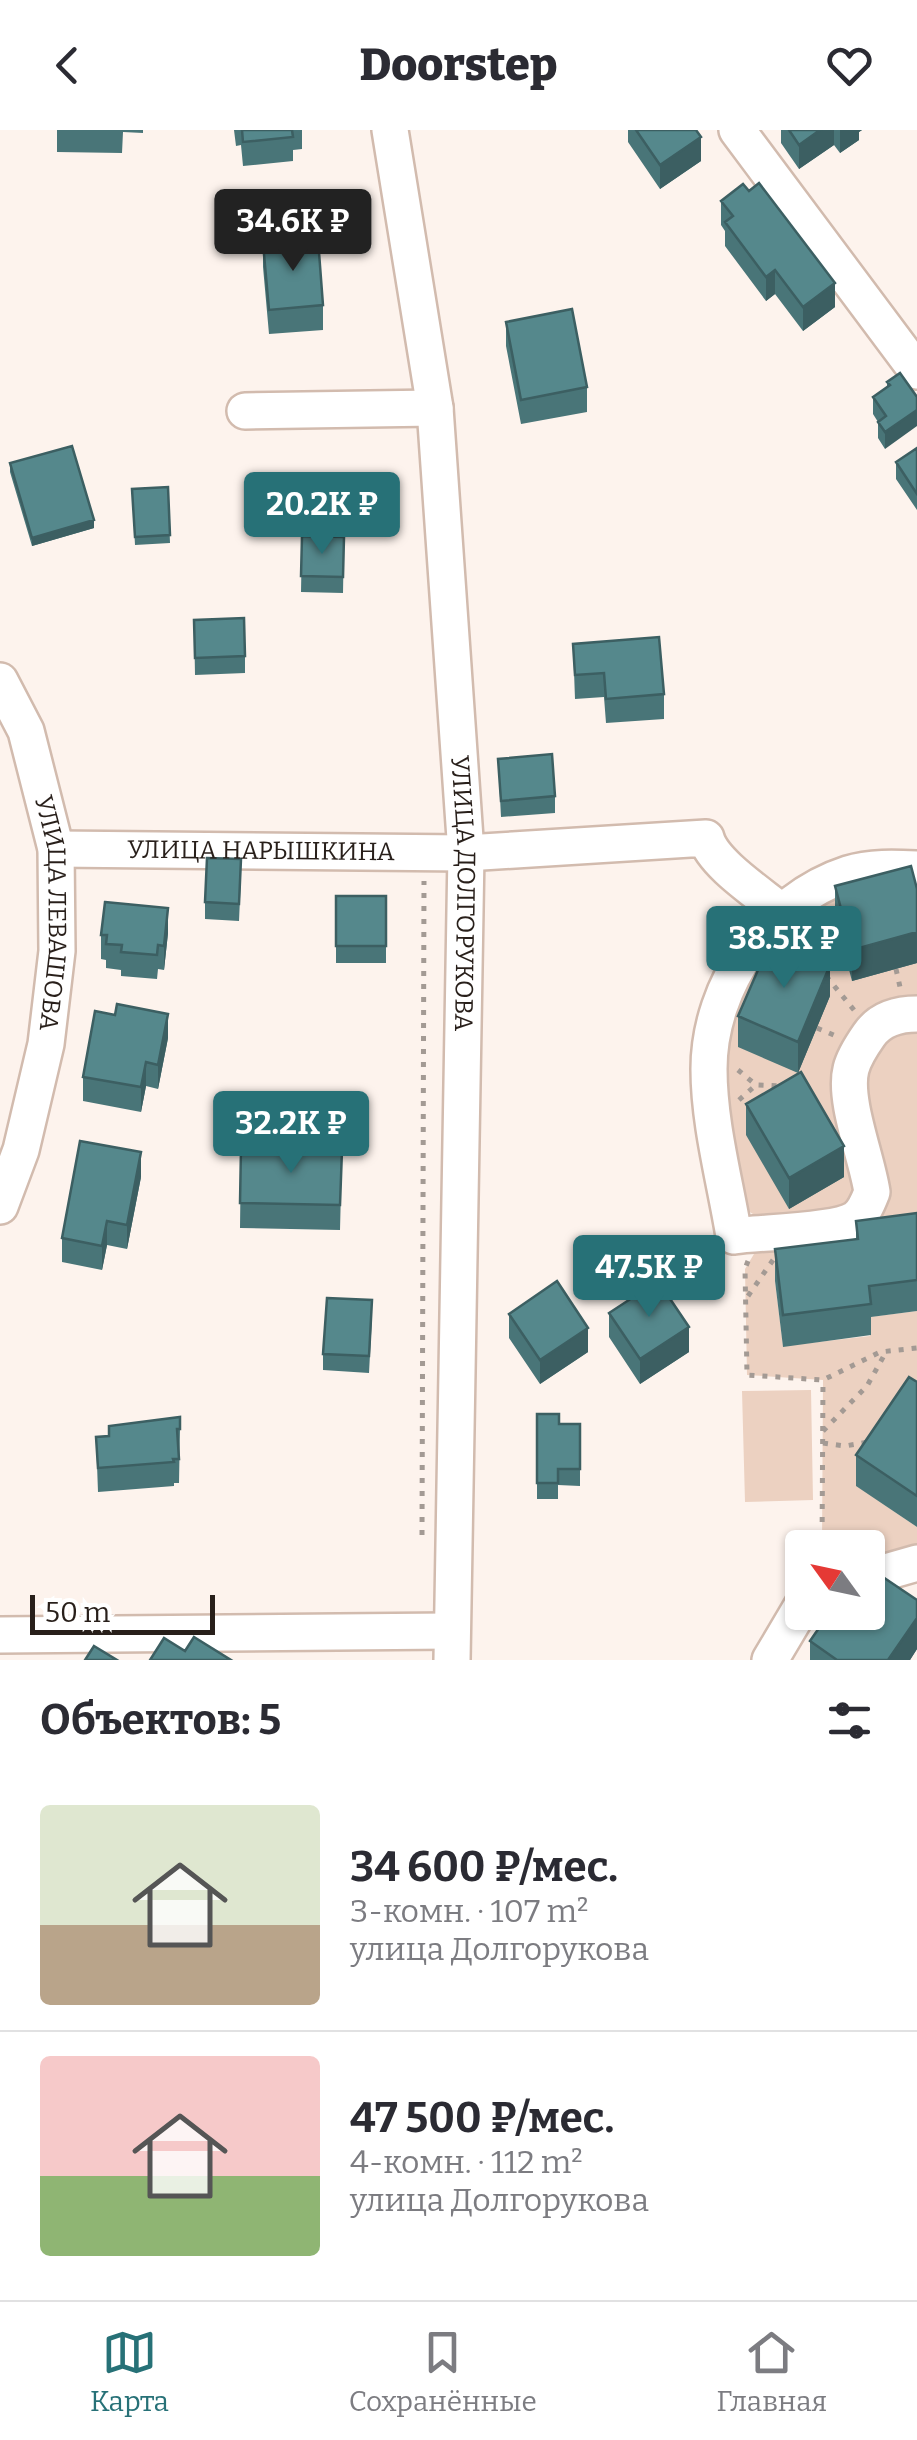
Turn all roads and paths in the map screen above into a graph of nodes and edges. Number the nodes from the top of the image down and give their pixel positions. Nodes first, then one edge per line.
1 (390, 130) edge
2 (738, 130) edge
3 (917, 371) edge
4 (435, 408) junction
5 (245, 411) dead end
6 (0, 681) edge
7 (56, 849) junction
8 (424, 853) junction
9 (466, 854) junction
10 (917, 869) edge
11 (783, 913) junction
12 (808, 953) edge
13 (815, 962) edge
14 (822, 971) edge
15 (917, 1014) edge
16 (872, 1032) junction
17 (756, 1085) dead end
18 (796, 1086) edge
19 (0, 1206) edge
20 (756, 1248) dead end
21 (776, 1256) edge
22 (746, 1298) junction
23 (917, 1348) edge
24 (886, 1351) junction
25 (823, 1380) junction
26 (823, 1431) junction
27 (877, 1435) edge
28 (822, 1444) junction
29 (822, 1530) edge
30 (422, 1552) dead end
31 (917, 1563) edge
32 (885, 1571) edge
33 (788, 1630) edge
34 (5, 1643) edge
35 (451, 1645) edge
36 (770, 1660) edge

1 - 4 street, УЛИЦА ДОЛГОРУКОВА
2 - 3 street
4 - 5 street
4 - 9 street, УЛИЦА ДОЛГОРУКОВА
6 - 7 street, УЛИЦА ЛЕВАШОВА
7 - 8 street, УЛИЦА НАРЫШКИНА
7 - 19 street, УЛИЦА ЛЕВАШОВА
8 - 9 street, УЛИЦА НАРЫШКИНА
8 - 30 path
9 - 11 street, УЛИЦА НАРЫШКИНА
9 - 35 street, УЛИЦА ДОЛГОРУКОВА
10 - 11 street
11 - 16 street
12 - 13 path
14 - 16 path
15 - 16 street
17 - 18 path
20 - 22 path
21 - 22 path
22 - 25 path
23 - 24 path
24 - 25 path
24 - 26 path
25 - 26 path
26 - 28 path
27 - 28 path
28 - 29 path
31 - 32 street
33 - 36 street
34 - 35 street

